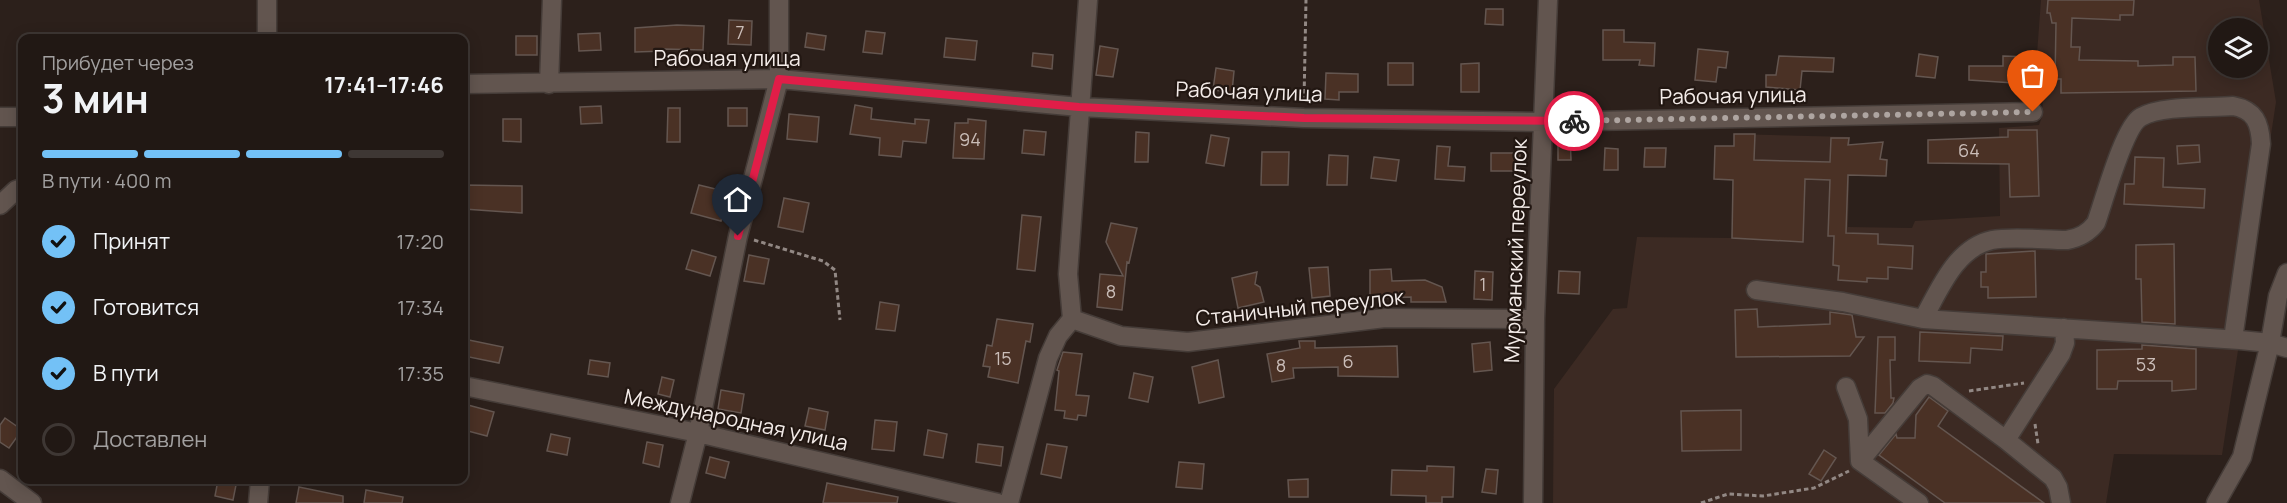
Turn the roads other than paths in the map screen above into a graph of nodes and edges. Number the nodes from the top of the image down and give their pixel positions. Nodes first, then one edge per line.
1 (267, 0) edge
2 (552, 0) edge
3 (779, 0) edge
4 (1088, 0) edge
5 (1548, 0) edge
6 (267, 34) edge
7 (779, 79) junction
8 (468, 84) edge
9 (549, 84) junction
10 (1079, 107) junction
11 (2033, 112) dead end
12 (0, 117) edge
13 (18, 117) edge
14 (1543, 122) junction
15 (18, 189) edge
16 (0, 205) edge
17 (2287, 273) edge
18 (1756, 290) dead end
19 (1072, 319) junction
20 (1535, 319) junction
21 (1923, 319) junction
22 (2064, 328) junction
23 (2236, 339) junction
24 (2279, 345) edge
25 (468, 387) edge
26 (1846, 387) dead end
27 (698, 433) junction
28 (2006, 440) junction
29 (1860, 461) junction
30 (0, 479) edge
31 (260, 484) edge
32 (32, 503) edge
33 (258, 503) edge
34 (680, 503) edge
35 (998, 503) edge
36 (1008, 503) edge
37 (1533, 503) edge
38 (1919, 503) edge
39 (2061, 503) edge
40 (2216, 503) edge

1 - 6 street
2 - 9 street
3 - 7 street
4 - 10 street
5 - 14 street, Мурманский переулок
7 - 9 street, Рабочая улица
7 - 10 street, Рабочая улица
7 - 27 street
8 - 9 street, Рабочая улица
10 - 14 street, Рабочая улица
10 - 19 street
11 - 14 street, Рабочая улица
12 - 13 street
14 - 20 street, Мурманский переулок
15 - 16 street
17 - 24 street
18 - 21 street
19 - 20 street, Станичный переулок
19 - 36 street
20 - 37 street, Мурманский переулок
21 - 22 street
21 - 23 street
22 - 23 street
22 - 28 street
23 - 24 street
24 - 40 street
25 - 27 street, Международная улица
26 - 29 street
27 - 34 street
27 - 35 street, Международная улица
28 - 29 street
28 - 39 street
29 - 38 street
30 - 32 street
31 - 33 street

